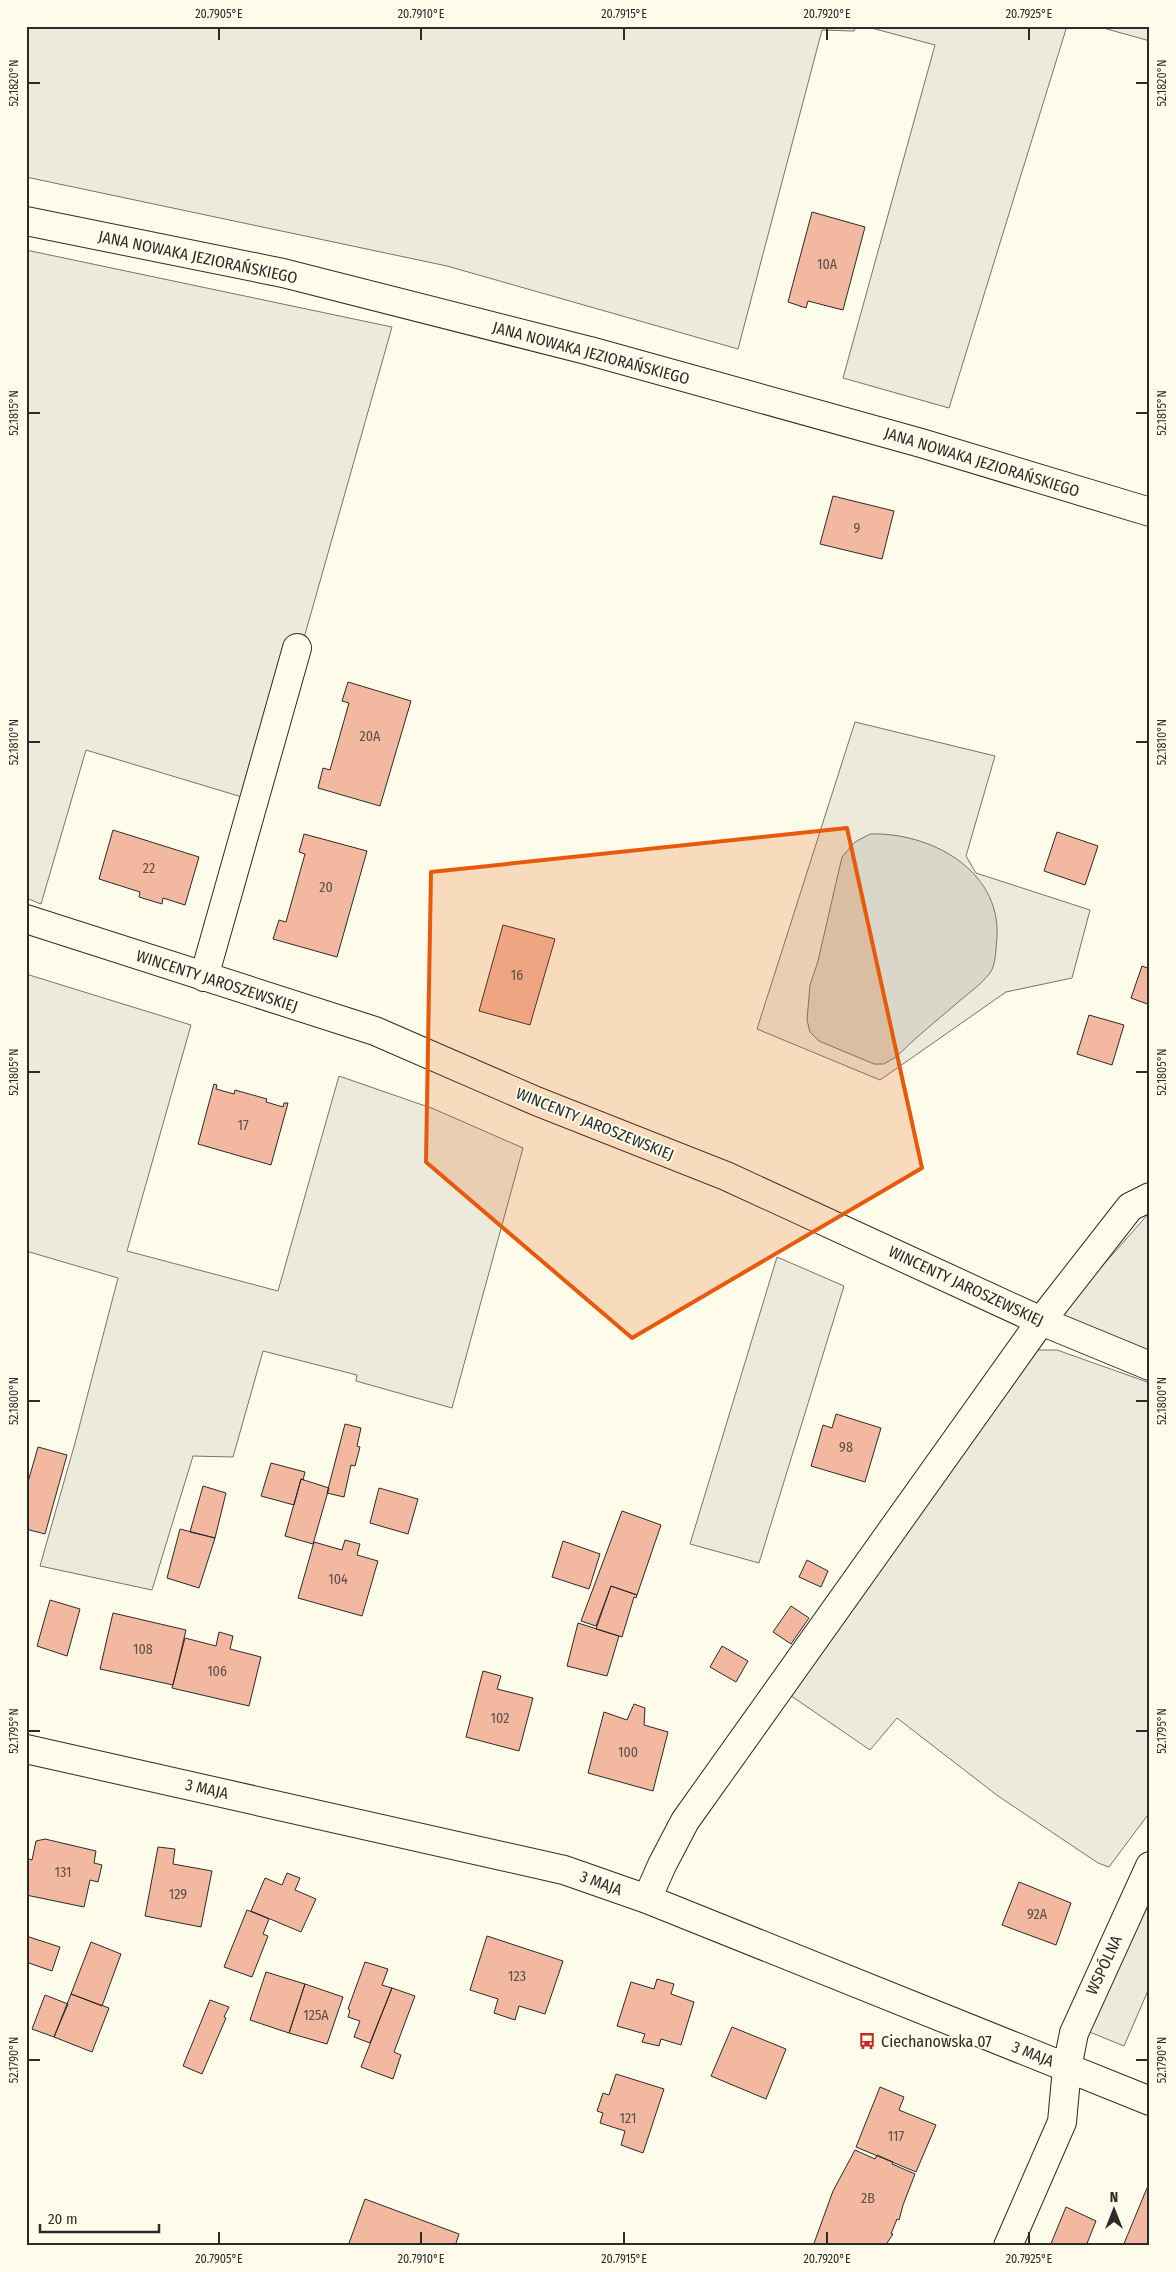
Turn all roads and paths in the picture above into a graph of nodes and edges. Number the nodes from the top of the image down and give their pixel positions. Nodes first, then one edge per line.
1 (26, 221) edge
2 (1150, 512) edge
3 (297, 648) dead end
4 (26, 919) edge
5 (204, 977) junction
6 (1150, 1197) edge
7 (1041, 1321) junction
8 (1150, 1366) edge
9 (26, 1748) edge
10 (1150, 1866) edge
11 (647, 1900) junction
12 (1067, 2068) junction
13 (1150, 2101) edge
14 (1008, 2246) edge

1 - 2 street, JANA NOWAKA JEZIORAŃSKIEGO
3 - 5 street
4 - 5 street, WINCENTY JAROSZEWSKIEJ
5 - 7 street, WINCENTY JAROSZEWSKIEJ
6 - 7 street
7 - 8 street, WINCENTY JAROSZEWSKIEJ
7 - 11 street
9 - 11 street, 3 MAJA
10 - 12 street, WSPÓLNA
11 - 12 street, 3 MAJA
12 - 13 street, 3 MAJA
12 - 14 street, WSPÓLNA

